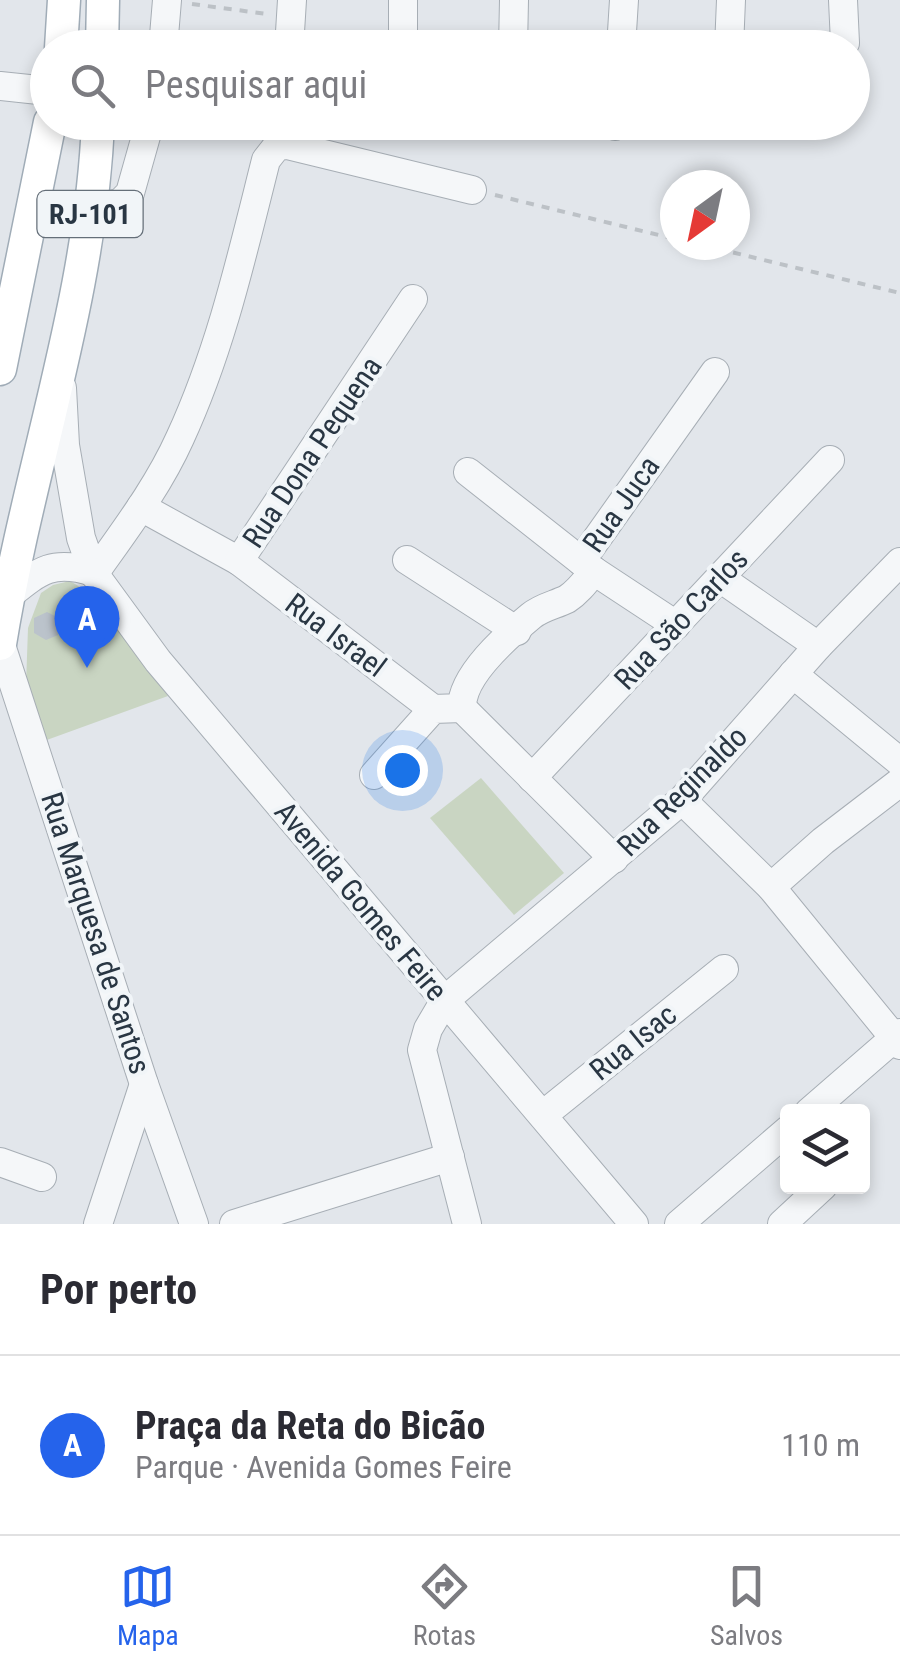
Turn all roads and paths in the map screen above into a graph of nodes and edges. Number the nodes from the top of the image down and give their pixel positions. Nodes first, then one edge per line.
1 (64, 0) edge
2 (103, 0) edge
3 (403, 0) edge
4 (514, 0) edge
5 (624, 0) edge
6 (731, 0) edge
7 (843, 0) edge
8 (174, 1) edge
9 (283, 7) edge
10 (62, 30) edge
11 (102, 30) edge
12 (167, 30) edge
13 (403, 30) edge
14 (513, 30) edge
15 (622, 30) edge
16 (730, 30) edge
17 (844, 30) edge
18 (0, 86) edge
19 (30, 90) edge
20 (46, 140) edge
21 (97, 140) edge
22 (145, 140) edge
23 (472, 190) joint
24 (91, 208) junction
25 (660, 234) edge
26 (750, 257) edge
27 (900, 293) edge
28 (414, 299) dead end
29 (60, 362) junction
30 (0, 369) edge
31 (715, 372) dead end
32 (830, 460) dead end
33 (468, 472) dead end
34 (141, 508) junction
35 (407, 560) dead end
36 (239, 561) junction
37 (900, 562) edge
38 (588, 566) junction
39 (93, 573) junction
40 (720, 578) junction
41 (8, 596) junction
42 (676, 625) junction
43 (517, 631) junction
44 (0, 643) edge
45 (818, 646) junction
46 (793, 674) junction
47 (462, 708) junction
48 (434, 709) junction
49 (900, 762) edge
50 (374, 775) dead end
51 (532, 778) junction
52 (900, 782) edge
53 (682, 800) junction
54 (614, 859) junction
55 (771, 887) junction
56 (724, 969) dead end
57 (445, 1000) junction
58 (898, 1039) edge
59 (144, 1084) junction
60 (819, 1104) edge
61 (542, 1116) junction
62 (780, 1137) edge
63 (450, 1157) junction
64 (0, 1162) edge
65 (42, 1177) dead end
66 (814, 1194) edge
67 (98, 1224) edge
68 (194, 1224) edge
69 (234, 1224) edge
70 (467, 1224) edge
71 (634, 1224) edge
72 (679, 1224) edge
73 (782, 1224) edge

1 - 10 main road
2 - 11 main road
3 - 13 street
4 - 14 street
5 - 15 street
6 - 16 street
7 - 17 street
8 - 9 path
8 - 12 street
18 - 19 street
20 - 30 main road, RJ-101
21 - 24 main road, RJ-101
22 - 24 street
23 - 25 path
23 - 34 street
24 - 29 main road, RJ-101
26 - 27 path
28 - 36 street, Rua Dona Pequena
29 - 39 street, Avenida Gomes Feire
29 - 41 main road, RJ-101
31 - 38 street, Rua Juca
32 - 40 street, Rua São Carlos
33 - 38 street
34 - 36 street, Rua Dona Pequena
34 - 39 street
35 - 43 street
36 - 48 street, Rua Israel
37 - 45 street, Rua Reginaldo
38 - 42 street
38 - 43 street, Rua Juca
39 - 41 street
39 - 57 street, Avenida Gomes Feire
40 - 42 street, Rua São Carlos
40 - 45 street
41 - 44 main road, RJ-101
42 - 51 street, Rua São Carlos
43 - 47 street, Rua Juca
44 - 59 street, Rua Marquesa de Santos
45 - 46 street, Rua Reginaldo
46 - 49 street
46 - 53 street, Rua Reginaldo
47 - 48 street
47 - 51 street
48 - 50 street
51 - 54 street
52 - 55 street
53 - 54 street, Rua Reginaldo
53 - 55 street
54 - 57 street, Rua Reginaldo
55 - 58 street
56 - 61 street, Rua Isac
57 - 61 street, Avenida Gomes Feire
57 - 63 street
58 - 60 street
59 - 67 street
59 - 68 street, Rua Marquesa de Santos
61 - 71 street, Avenida Gomes Feire
62 - 72 street
63 - 69 street
63 - 70 street
64 - 65 street
66 - 73 street

